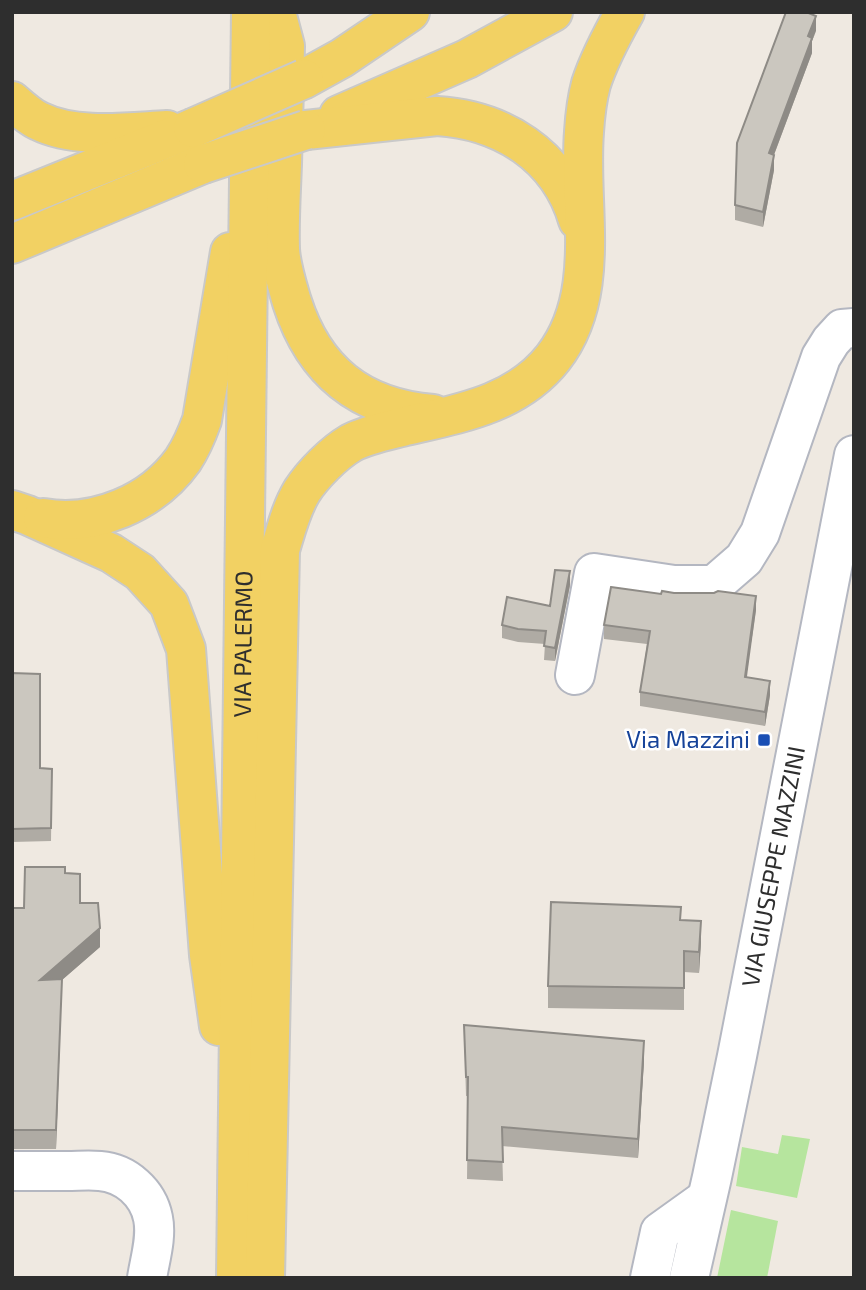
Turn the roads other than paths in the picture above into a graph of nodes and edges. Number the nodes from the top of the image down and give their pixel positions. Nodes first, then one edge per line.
1 (232, 12) edge
2 (251, 12) edge
3 (276, 12) edge
4 (370, 12) edge
5 (410, 12) edge
6 (553, 12) edge
7 (625, 12) edge
8 (342, 58) junction
9 (12, 101) edge
10 (251, 122) junction
11 (306, 130) junction
12 (198, 146) junction
13 (12, 201) edge
14 (12, 221) edge
15 (12, 244) edge
16 (584, 247) junction
17 (854, 328) edge
18 (466, 411) junction
19 (854, 455) edge
20 (20, 512) edge
21 (575, 675) dead end
22 (236, 1160) junction
23 (12, 1171) edge
24 (706, 1199) junction
25 (147, 1278) edge
26 (223, 1278) edge
27 (236, 1278) edge
28 (265, 1278) edge
29 (650, 1278) edge
30 (689, 1278) edge

1 - 10 main road
2 - 10 main road, VIA PALERMO
3 - 18 main road
4 - 8 main road
5 - 8 main road
6 - 11 main road
7 - 16 main road
8 - 12 main road, bridge
9 - 12 main road
10 - 20 main road
10 - 22 main road, VIA PALERMO
11 - 12 main road, bridge
11 - 16 main road
12 - 13 main road
12 - 14 main road
12 - 15 main road
16 - 18 main road
17 - 21 street
18 - 28 main road
19 - 24 street, VIA GIUSEPPE MAZZINI
20 - 22 main road
22 - 26 street
22 - 27 main road, VIA PALERMO
23 - 25 street
24 - 29 street
24 - 30 street, VIA GIUSEPPE MAZZINI

